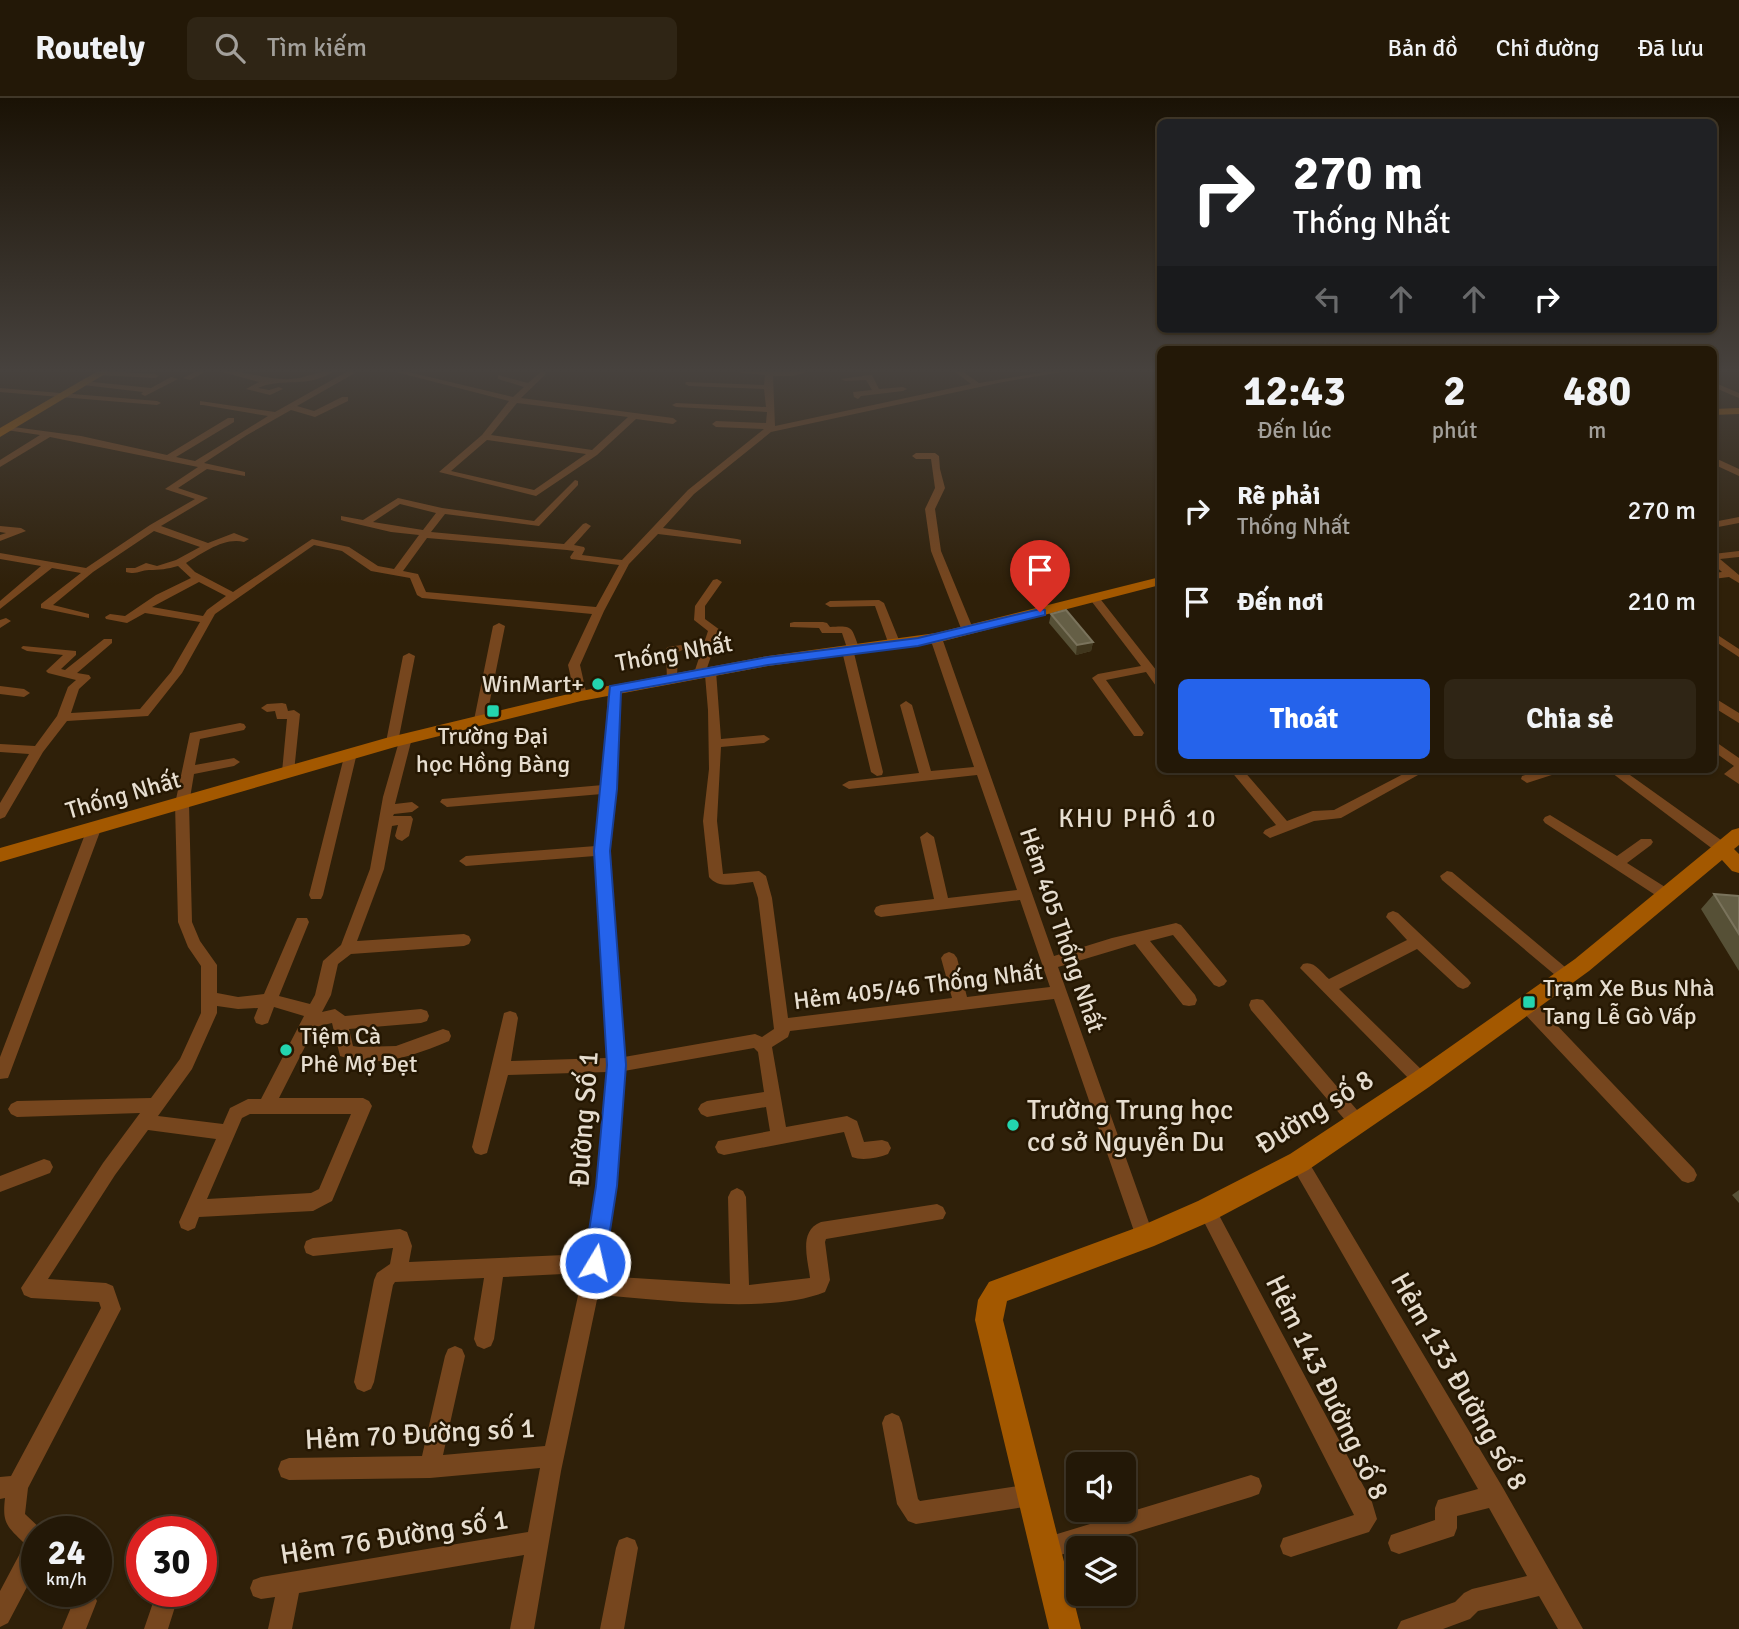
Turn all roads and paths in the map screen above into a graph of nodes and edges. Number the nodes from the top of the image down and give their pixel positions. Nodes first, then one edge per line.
1 (33, 442) edge
2 (93, 442) edge
3 (192, 442) edge
4 (235, 442) edge
5 (479, 442) edge
6 (522, 442) edge
7 (605, 442) edge
8 (751, 442) edge
9 (594, 453) junction
10 (916, 456) dead end
11 (166, 458) junction
12 (1717, 462) edge
13 (0, 464) edge
14 (201, 465) junction
15 (1739, 473) edge
16 (242, 474) dead end
17 (575, 483) dead end
18 (442, 511) junction
19 (344, 518) dead end
20 (1739, 520) edge
21 (366, 522) junction
22 (1717, 524) edge
23 (586, 526) dead end
24 (153, 527) junction
25 (0, 529) edge
26 (654, 530) junction
27 (426, 534) junction
28 (0, 538) edge
29 (244, 540) dead end
30 (737, 542) dead end
31 (208, 547) junction
32 (567, 547) junction
33 (1739, 554) edge
34 (0, 556) edge
35 (1717, 557) edge
36 (1717, 561) edge
37 (180, 562) junction
38 (625, 564) junction
39 (49, 565) junction
40 (88, 570) junction
41 (130, 570) dead end
42 (398, 571) junction
43 (1717, 576) edge
44 (1735, 577) edge
45 (199, 578) junction
46 (717, 582) dead end
47 (1157, 582) edge
48 (232, 595) junction
49 (1094, 598) junction
50 (830, 604) dead end
51 (0, 606) edge
52 (142, 609) junction
53 (599, 611) junction
54 (85, 616) dead end
55 (110, 617) dead end
56 (206, 620) junction
57 (794, 625) dead end
58 (499, 626) dead end
59 (968, 631) junction
60 (936, 638) junction
61 (1717, 639) edge
62 (108, 641) dead end
63 (895, 645) junction
64 (681, 648) dead end
65 (1727, 648) junction
66 (1717, 649) edge
67 (851, 650) junction
68 (1739, 654) edge
69 (409, 656) dead end
70 (16, 658) dead end
71 (1149, 668) junction
72 (705, 672) junction
73 (68, 674) junction
74 (671, 678) junction
75 (1157, 679) edge
76 (614, 689) junction
77 (0, 690) edge
78 (24, 693) dead end
79 (581, 696) junction
80 (1717, 704) edge
81 (906, 705) dead end
82 (267, 708) dead end
83 (63, 717) junction
84 (1739, 719) edge
85 (480, 720) junction
86 (240, 727) dead end
87 (1138, 733) dead end
88 (764, 739) dead end
89 (399, 740) junction
90 (715, 744) junction
91 (1717, 747) edge
92 (0, 748) edge
93 (38, 750) junction
94 (351, 753) junction
95 (234, 762) dead end
96 (1739, 766) edge
97 (983, 770) junction
98 (188, 771) junction
99 (288, 772) junction
100 (877, 772) dead end
101 (1239, 773) edge
102 (1415, 773) edge
103 (1544, 773) edge
104 (1618, 773) edge
105 (926, 776) junction
106 (1527, 779) dead end
107 (1739, 780) edge
108 (849, 785) dead end
109 (609, 789) junction
110 (447, 802) dead end
111 (182, 804) junction
112 (412, 807) dead end
113 (0, 814) edge
114 (387, 816) junction
115 (1550, 820) dead end
116 (1284, 825) junction
117 (94, 829) junction
118 (1270, 833) dead end
119 (402, 836) dead end
120 (928, 837) dead end
121 (1646, 842) dead end
122 (1733, 850) edge
123 (602, 851) junction
124 (0, 855) edge
125 (466, 861) dead end
126 (1616, 863) junction
127 (1447, 876) dead end
128 (1026, 894) junction
129 (316, 895) dead end
130 (1668, 896) junction
131 (943, 904) junction
132 (881, 911) dead end
133 (1393, 917) dead end
134 (302, 922) dead end
135 (1139, 938) junction
136 (464, 940) dead end
137 (1418, 941) junction
138 (347, 948) junction
139 (949, 958) dead end
140 (1051, 963) junction
141 (1308, 968) dead end
142 (1566, 976) junction
143 (1219, 981) dead end
144 (1463, 983) dead end
145 (1328, 987) junction
146 (1060, 992) junction
147 (209, 998) junction
148 (271, 1000) junction
149 (1189, 1000) dead end
150 (961, 1004) junction
151 (1526, 1004) junction
152 (1256, 1005) dead end
153 (312, 1016) junction
154 (421, 1016) dead end
155 (262, 1018) dead end
156 (510, 1018) dead end
157 (340, 1023) junction
158 (782, 1025) junction
159 (443, 1036) dead end
160 (763, 1045) junction
161 (616, 1065) junction
162 (501, 1068) junction
163 (2, 1073) edge
164 (1421, 1080) junction
165 (773, 1098) junction
166 (156, 1105) junction
167 (266, 1105) junction
168 (17, 1109) dead end
169 (707, 1110) dead end
170 (143, 1122) junction
171 (1357, 1122) junction
172 (225, 1132) junction
173 (779, 1136) junction
174 (481, 1147) dead end
175 (724, 1147) dead end
176 (882, 1148) dead end
177 (1299, 1162) junction
178 (44, 1167) dead end
179 (1688, 1175) dead end
180 (0, 1184) edge
181 (737, 1197) dead end
182 (1207, 1210) junction
183 (937, 1213) dead end
184 (1145, 1237) junction
185 (313, 1247) dead end
186 (595, 1263) junction
187 (495, 1268) junction
188 (398, 1272) junction
189 (590, 1285) junction
190 (740, 1294) junction
191 (484, 1339) dead end
192 (455, 1356) dead end
193 (364, 1382) dead end
194 (892, 1423) dead end
195 (554, 1455) junction
196 (430, 1468) junction
197 (289, 1469) dead end
198 (1251, 1486) dead end
199 (9, 1487) edge
200 (1031, 1495) junction
201 (1495, 1496) junction
202 (21, 1526) edge
203 (537, 1542) junction
204 (1399, 1543) dead end
205 (1291, 1546) dead end
206 (627, 1548) dead end
207 (1044, 1549) junction
208 (21, 1574) edge
209 (289, 1583) junction
210 (1545, 1583) junction
211 (261, 1588) dead end
212 (83, 1607) edge
213 (163, 1607) edge
214 (0, 1615) edge
215 (74, 1629) edge
216 (156, 1629) edge
217 (280, 1629) edge
218 (522, 1629) edge
219 (612, 1629) edge
220 (1065, 1629) edge
221 (1409, 1629) edge
222 (1571, 1629) edge

1 - 13 street
2 - 11 street
3 - 11 street
4 - 14 street
5 - 9 street
6 - 9 street
7 - 9 street
8 - 26 street
10 - 59 street
11 - 14 street
12 - 15 street
14 - 16 street
14 - 24 street
17 - 18 street
18 - 21 street
18 - 27 street
19 - 21 street
20 - 22 street
21 - 27 street
23 - 32 street
24 - 31 street
24 - 40 street
25 - 28 street
26 - 30 street
26 - 38 street
27 - 32 street
27 - 42 street
29 - 31 street
31 - 37 street
32 - 38 street
33 - 35 street
34 - 39 street
36 - 44 street
37 - 41 street
37 - 45 street
38 - 53 street
39 - 40 street
39 - 51 street
40 - 54 street
42 - 48 street
42 - 53 street
43 - 44 street
45 - 48 street
45 - 52 street
46 - 72 street
47 - 49 main road, Thống Nhất
48 - 56 street
49 - 59 main road, Thống Nhất
49 - 71 street
50 - 63 street
52 - 55 street
52 - 56 street
53 - 79 street
56 - 83 street
57 - 67 street
58 - 85 street
59 - 60 main road, Thống Nhất
60 - 63 main road, Thống Nhất
60 - 97 street, Hẻm 405 Thống Nhất
61 - 65 street
62 - 73 street
63 - 67 main road, Thống Nhất
64 - 74 street
65 - 66 street
65 - 68 street
67 - 72 main road, Thống Nhất
67 - 100 street
69 - 89 street
70 - 73 street
71 - 75 street
71 - 87 street
72 - 74 main road, Thống Nhất
72 - 90 street
73 - 83 street
74 - 76 main road, Thống Nhất
76 - 79 main road, Thống Nhất
76 - 109 street, Đường Số 1
77 - 78 street
79 - 85 main road, Thống Nhất
80 - 84 street
81 - 105 street
82 - 99 street
83 - 93 street
85 - 89 main road, Thống Nhất
86 - 98 street
88 - 90 street
89 - 94 main road, Thống Nhất
89 - 114 street
90 - 158 street
91 - 96 street
92 - 93 street
93 - 113 street
94 - 99 main road, Thống Nhất
94 - 129 street
95 - 98 street
96 - 107 street
97 - 105 street
97 - 128 street, Hẻm 405 Thống Nhất
98 - 111 street
99 - 111 main road, Thống Nhất
101 - 116 street
102 - 116 street
103 - 106 street
104 - 122 street
105 - 108 street
109 - 110 street
109 - 123 street, Đường Số 1
111 - 117 main road, Thống Nhất
111 - 147 street
112 - 114 street
114 - 119 street
114 - 138 street
115 - 126 street
116 - 118 street
117 - 124 main road, Thống Nhất
117 - 163 street
120 - 131 street
121 - 126 street
122 - 130 main road, Đường số 8
123 - 125 street
123 - 161 street, Đường Số 1
126 - 130 street
127 - 142 street
128 - 131 street
128 - 140 street, Hẻm 405 Thống Nhất
130 - 142 main road, Đường số 8
131 - 132 street
133 - 137 street
134 - 148 street
135 - 140 street
135 - 143 street
135 - 149 street
136 - 138 street
137 - 144 street
137 - 145 street
138 - 153 street
139 - 150 street
140 - 146 street, Hẻm 405 Thống Nhất
141 - 145 street
142 - 151 main road, Đường số 8
145 - 164 street
146 - 150 street, Hẻm 405/46 Thống Nhất
146 - 184 street, Hẻm 405 Thống Nhất
147 - 148 street
147 - 166 street
148 - 153 street
148 - 155 street
150 - 158 street, Hẻm 405/46 Thống Nhất
151 - 164 main road, Đường số 8
151 - 179 street
152 - 171 street
153 - 157 street
153 - 167 street
154 - 157 street
156 - 162 street
157 - 159 street
158 - 160 street
160 - 161 street
160 - 165 street
161 - 162 street
161 - 186 street, Đường Số 1
162 - 174 street
164 - 171 main road, Đường số 8
165 - 169 street
165 - 173 street
166 - 168 street
166 - 170 street
167 - 172 street
167 - 172 street
170 - 172 street
170 - 199 street
171 - 177 main road, Đường số 8
173 - 175 street
173 - 176 street
177 - 182 main road, Đường số 8
177 - 201 street, Hẻm 133 Đường số 8
178 - 180 street
181 - 190 street
182 - 184 main road, Đường số 8
182 - 205 street, Hẻm 143 Đường số 8
183 - 190 street
184 - 200 main road, Đường số 8
185 - 188 street
186 - 187 street
186 - 189 street, Đường Số 1
187 - 188 street
187 - 191 street
188 - 193 street
189 - 190 street
189 - 195 street, Đường Số 1
192 - 196 street
194 - 200 street
195 - 196 street, Hẻm 70 Đường số 1
195 - 203 street, Đường Số 1
196 - 197 street, Hẻm 70 Đường số 1
198 - 207 street
199 - 202 street
200 - 207 main road, Đường số 8
201 - 204 street
201 - 210 street, Hẻm 133 Đường số 8
203 - 209 street, Hẻm 76 Đường số 1
203 - 218 street, Đường Số 1
206 - 219 street
207 - 220 main road, Đường số 8
208 - 214 street
209 - 211 street, Hẻm 76 Đường số 1
209 - 217 street
210 - 221 street
210 - 222 street, Hẻm 133 Đường số 8
212 - 215 street
213 - 216 street

